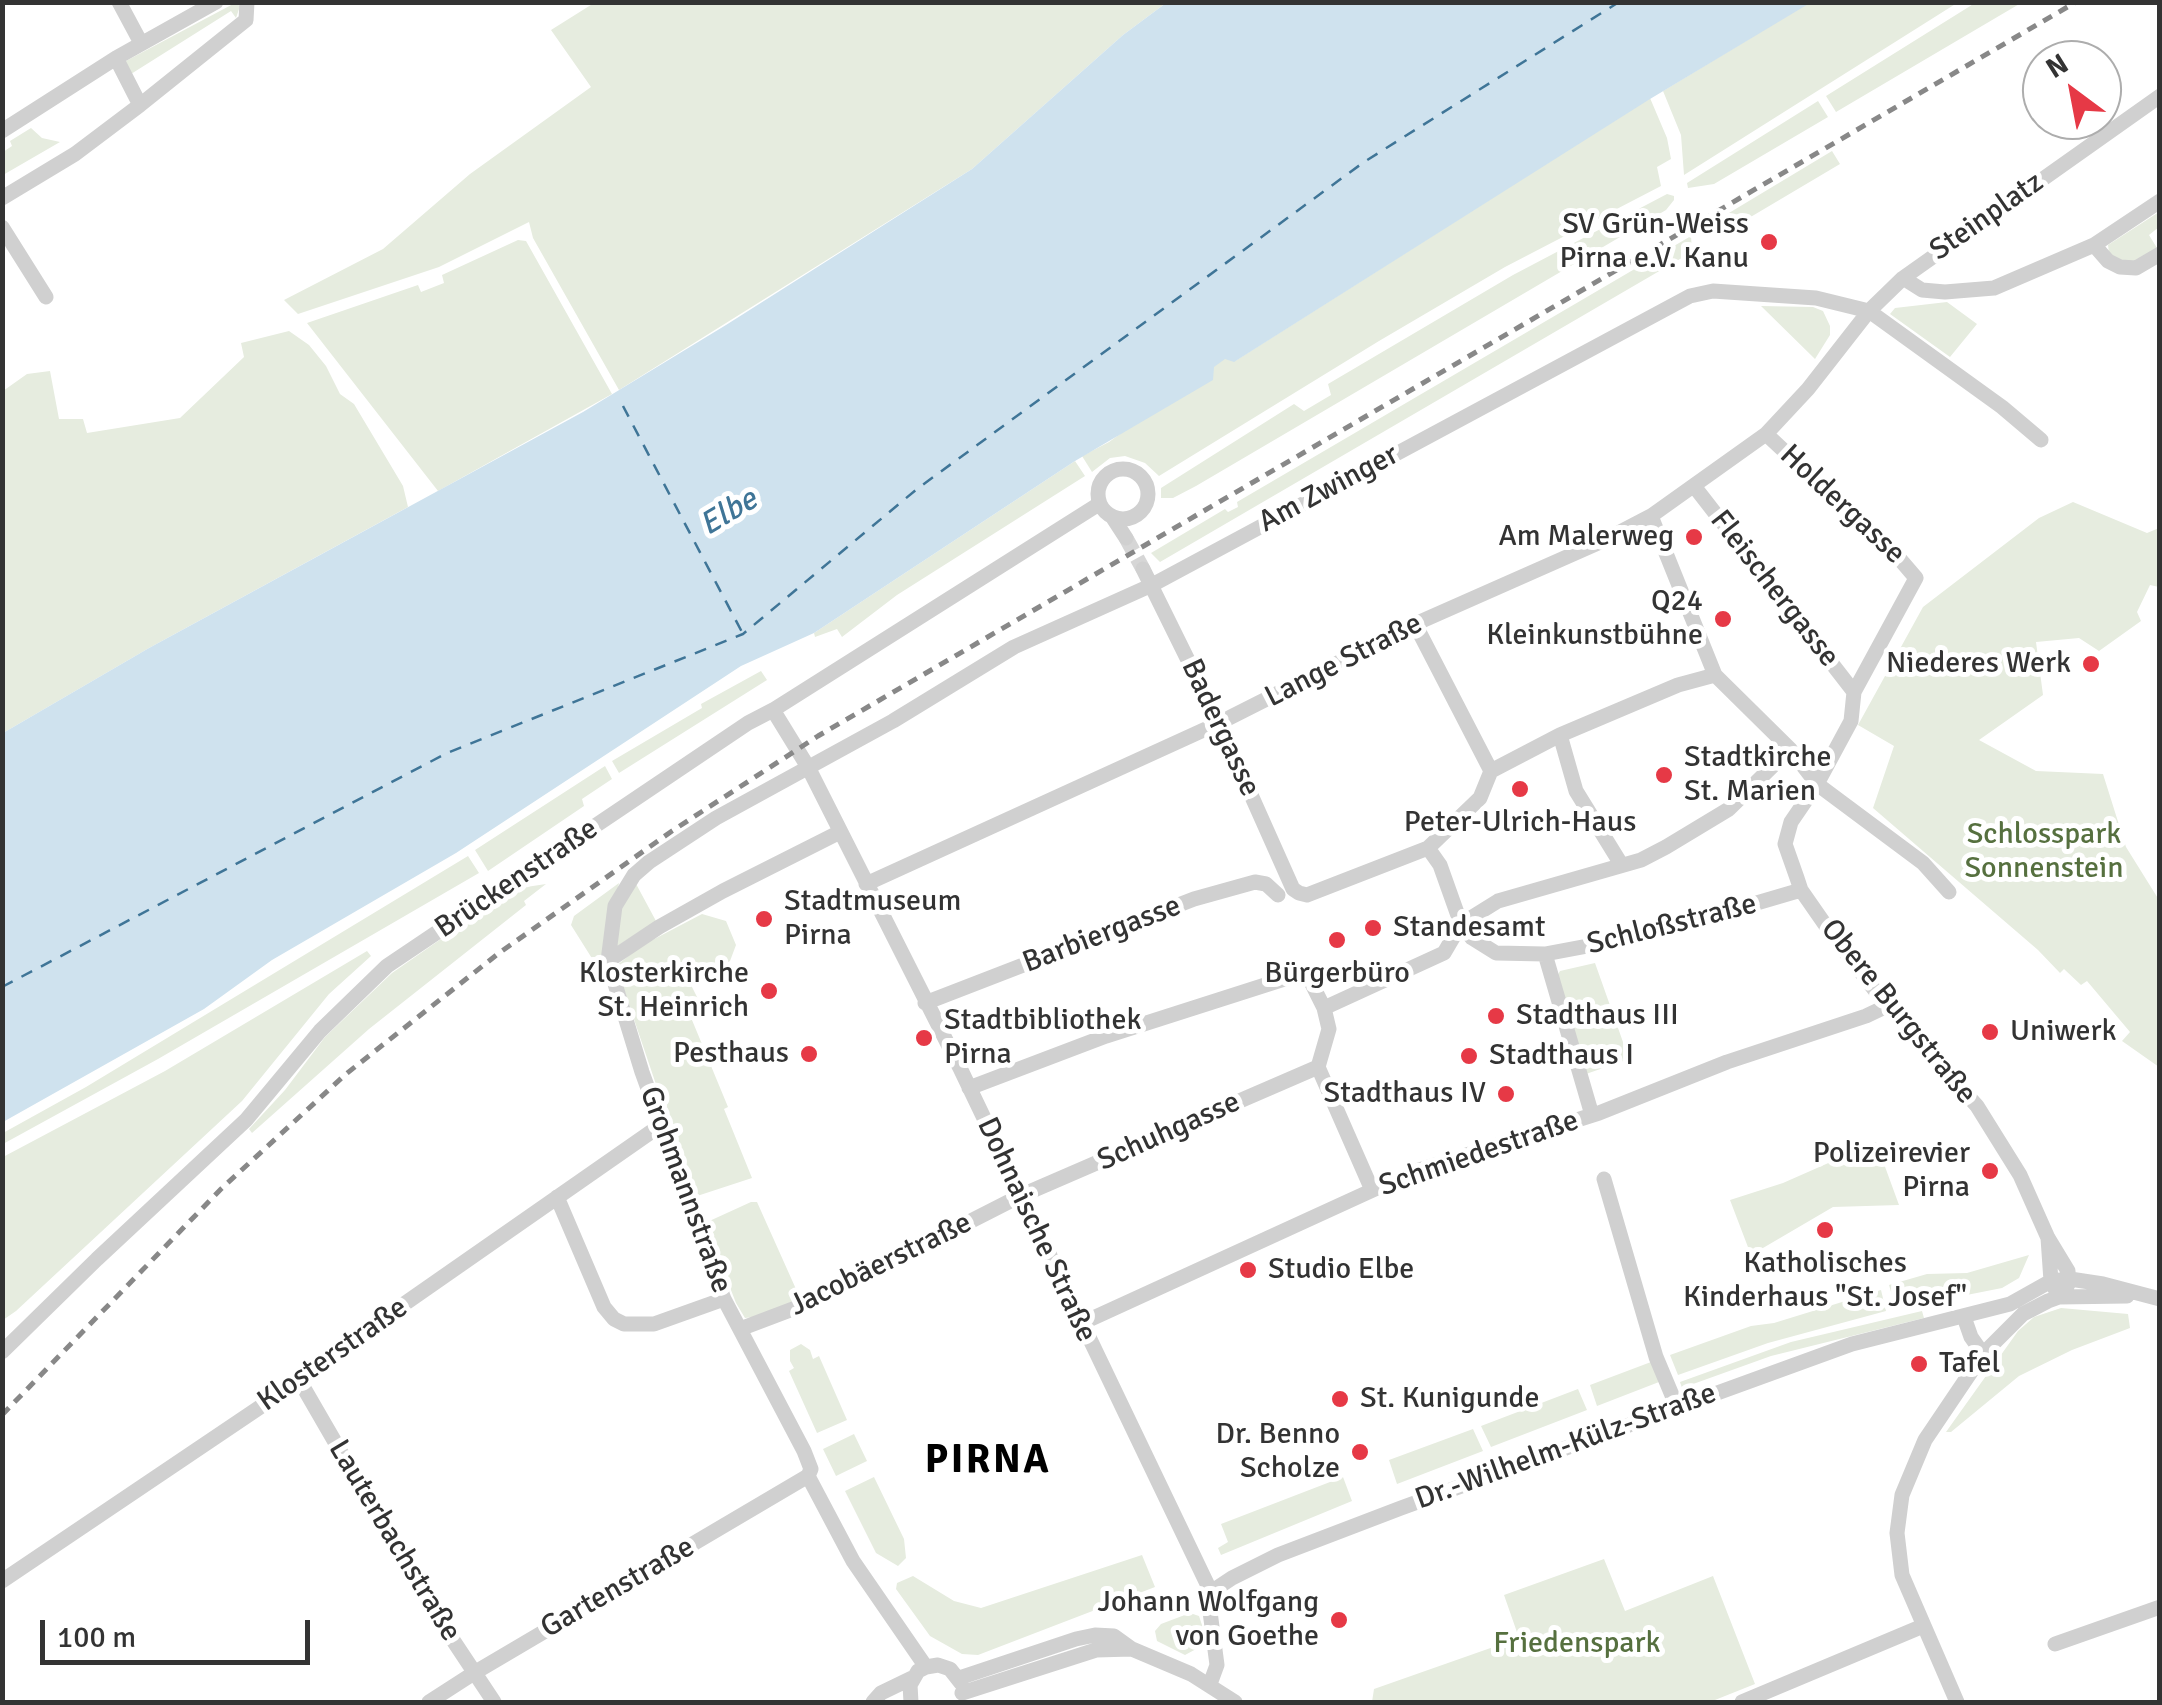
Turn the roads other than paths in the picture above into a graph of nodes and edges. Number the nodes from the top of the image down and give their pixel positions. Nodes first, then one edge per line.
1 (120, 2) edge
2 (216, 2) edge
3 (247, 2) edge
4 (142, 43) junction
5 (116, 58) junction
6 (2160, 96) edge
7 (140, 105) junction
8 (2, 131) edge
9 (2, 198) edge
10 (2160, 201) edge
11 (2, 227) edge
12 (2094, 245) junction
13 (2160, 254) edge
14 (1903, 278) junction
15 (46, 297) dead end
16 (1869, 311) junction
17 (1798, 399) joint
18 (1766, 434) junction
19 (2041, 440) dead end
20 (1694, 486) junction
21 (1100, 504) junction
22 (1651, 516) junction
23 (1113, 518) junction
24 (1126, 538) tunnel mouth
25 (1144, 569) tunnel mouth
26 (1916, 578) joint
27 (1152, 585) junction
28 (1415, 624) junction
29 (1715, 675) junction
30 (1854, 692) junction
31 (773, 710) junction
32 (1219, 723) junction
33 (1560, 736) junction
34 (1790, 749) junction
35 (808, 768) junction
36 (1491, 772) junction
37 (1818, 784) junction
38 (840, 832) junction
39 (1428, 848) junction
40 (1620, 864) junction
41 (866, 884) junction
42 (1801, 890) junction
43 (1286, 892) junction
44 (1949, 892) dead end
45 (1461, 924) junction
46 (1543, 955) junction
47 (608, 962) junction
48 (926, 1003) junction
49 (1887, 1006) junction
50 (1324, 1008) junction
51 (1318, 1067) junction
52 (969, 1088) junction
53 (1596, 1114) junction
54 (661, 1125) junction
55 (1604, 1179) dead end
56 (1372, 1190) junction
57 (1020, 1196) junction
58 (557, 1197) junction
59 (2048, 1238) junction
60 (2070, 1279) junction
61 (2051, 1281) junction
62 (2141, 1296) junction
63 (2059, 1297) junction
64 (724, 1299) junction
65 (2160, 1299) edge
66 (2016, 1309) junction
67 (1964, 1317) junction
68 (1080, 1324) junction
69 (740, 1329) junction
70 (5, 1348) edge
71 (1983, 1354) junction
72 (298, 1378) junction
73 (1678, 1406) junction
74 (808, 1476) junction
75 (2, 1581) edge
76 (1212, 1592) junction
77 (2160, 1607) edge
78 (1923, 1626) junction
79 (2055, 1644) dead end
80 (926, 1667) junction
81 (474, 1672) junction
82 (912, 1678) junction
83 (1210, 1684) junction
84 (960, 1691) edge
85 (907, 1701) edge
86 (429, 1702) edge
87 (494, 1702) edge
88 (872, 1702) edge
89 (1235, 1702) edge
90 (1742, 1702) edge
91 (1957, 1702) edge

1 - 4 street
2 - 4 street
3 - 7 street
4 - 5 street
5 - 7 street
5 - 8 street
6 - 14 street, Steinplatz
7 - 9 street
10 - 12 street
11 - 15 street
12 - 13 street
12 - 14 street
14 - 16 street, Steinplatz
16 - 17 street, Steinplatz
16 - 19 street
16 - 27 street, Am Zwinger
17 - 18 street, Lange Straße
18 - 20 street, Lange Straße
18 - 26 street, Holdergasse
20 - 22 street, Lange Straße
20 - 30 street, Fleischergasse
21 - 23 street
21 - 23 street, Brückenstraße
21 - 31 street, Brückenstraße
22 - 28 street, Lange Straße
22 - 29 street
23 - 24 street
25 - 27 street, Badergasse
26 - 30 street, Obere Burgstraße
27 - 32 street, Badergasse
27 - 35 street, Am Zwinger
28 - 32 street, Lange Straße
28 - 36 street
29 - 33 street
29 - 34 street
30 - 37 street, Obere Burgstraße
31 - 35 street, Dohnaische Straße
31 - 70 street, Brückenstraße
32 - 41 street, Lange Straße
32 - 43 street, Badergasse
33 - 36 street
33 - 40 street
34 - 37 street
34 - 40 street
35 - 38 street, Dohnaische Straße
35 - 47 street, Grohmannstraße
36 - 39 street
37 - 42 street, Obere Burgstraße
37 - 44 street
38 - 41 street, Dohnaische Straße
38 - 47 street
39 - 43 street, Barbiergasse
39 - 45 street
40 - 45 street
41 - 48 street, Dohnaische Straße
42 - 46 street, Schloßstraße
42 - 49 street, Obere Burgstraße
43 - 48 street, Barbiergasse
45 - 46 street, Schloßstraße
45 - 50 street
46 - 53 street
47 - 54 street, Grohmannstraße
48 - 52 street, Dohnaische Straße
49 - 53 street, Schmiedestraße
49 - 59 street, Obere Burgstraße
50 - 51 street
50 - 52 street
51 - 56 street
51 - 57 street, Schuhgasse
52 - 57 street, Dohnaische Straße
53 - 56 street, Schmiedestraße
54 - 58 street, Klosterstraße
54 - 64 street, Grohmannstraße
55 - 73 street
56 - 68 street, Schmiedestraße
57 - 68 street, Dohnaische Straße
57 - 69 street, Jacobäerstraße
58 - 64 street
58 - 72 street, Klosterstraße
59 - 60 street, Obere Burgstraße
59 - 61 street, Obere Burgstraße
60 - 61 street
60 - 62 street
60 - 63 street
61 - 63 street
61 - 66 street
62 - 63 street
62 - 65 street
63 - 66 street
64 - 69 street, Grohmannstraße
66 - 67 street, Dr.-Wilhelm-Külz-Straße
66 - 71 street
67 - 71 street
67 - 73 street, Dr.-Wilhelm-Külz-Straße
68 - 76 street, Dohnaische Straße
69 - 74 street, Grohmannstraße
71 - 78 street
72 - 75 street, Klosterstraße
72 - 81 street, Lauterbachstraße
73 - 76 street, Dr.-Wilhelm-Külz-Straße
74 - 80 street, Grohmannstraße
74 - 81 street, Gartenstraße
76 - 83 street
77 - 79 street
78 - 90 street
78 - 91 street
80 - 82 street
80 - 84 street
81 - 86 street, Gartenstraße
81 - 87 street, Lauterbachstraße
82 - 85 street
82 - 88 street
83 - 84 street
83 - 89 street

